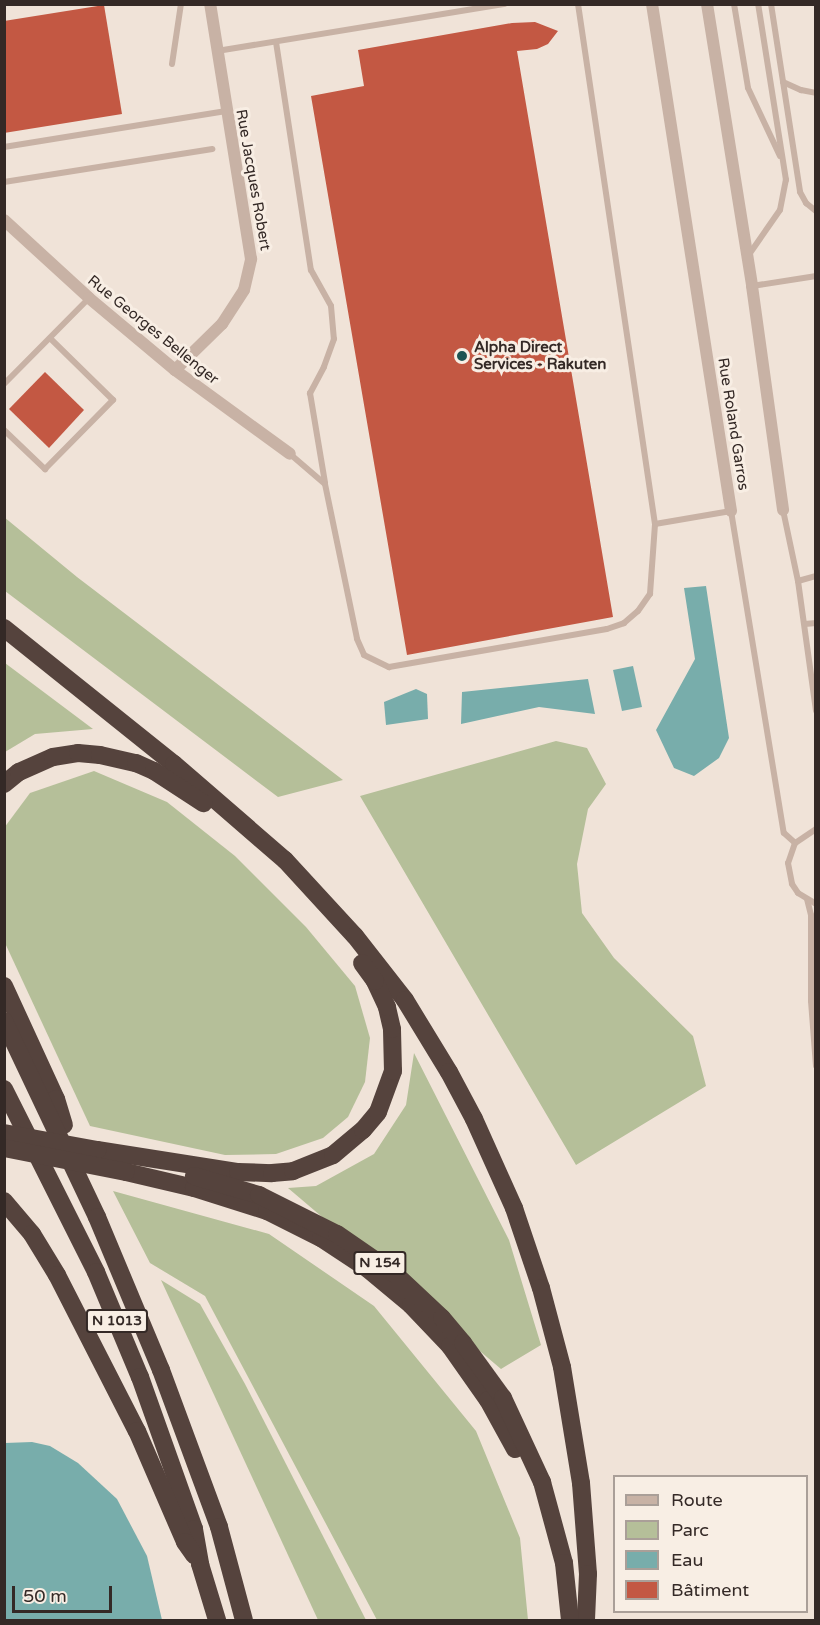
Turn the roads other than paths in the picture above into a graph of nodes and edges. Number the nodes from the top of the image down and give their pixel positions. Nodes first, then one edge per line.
1 (181, 4) edge
2 (210, 4) edge
3 (505, 4) edge
4 (578, 4) edge
5 (652, 4) edge
6 (707, 4) edge
7 (735, 4) edge
8 (758, 4) edge
9 (771, 4) edge
10 (276, 42) junction
11 (218, 51) junction
12 (172, 64) dead end
13 (783, 82) junction
14 (816, 93) edge
15 (225, 111) junction
16 (4, 147) edge
17 (212, 149) dead end
18 (783, 162) junction
19 (4, 182) edge
20 (816, 211) edge
21 (4, 220) edge
22 (746, 259) junction
23 (816, 276) edge
24 (752, 286) junction
25 (89, 298) junction
26 (50, 338) junction
27 (175, 370) junction
28 (4, 384) edge
29 (4, 430) edge
30 (290, 454) joint
31 (325, 484) junction
32 (783, 510) joint
33 (731, 512) junction
34 (655, 524) junction
35 (816, 576) edge
36 (798, 581) junction
37 (816, 623) edge
38 (804, 624) junction
39 (4, 628) edge
40 (816, 711) edge
41 (4, 784) edge
42 (816, 829) edge
43 (795, 843) junction
44 (807, 899) junction
45 (816, 904) edge
46 (4, 986) edge
47 (4, 1021) edge
48 (816, 1066) edge
49 (4, 1089) edge
50 (4, 1133) edge
51 (4, 1148) edge
52 (97, 1150) junction
53 (88, 1198) junction
54 (4, 1201) edge
55 (201, 1564) junction
56 (217, 1620) edge
57 (244, 1620) edge
58 (559, 1620) edge
59 (570, 1620) edge
60 (586, 1620) edge

1 - 12 lane
2 - 11 street, Rue Jacques Robert
3 - 10 lane
4 - 34 lane
5 - 33 street, Rue Roland Garros
6 - 22 street
7 - 18 lane
8 - 18 lane
9 - 13 lane
10 - 11 lane
10 - 31 lane
11 - 15 street, Rue Jacques Robert
13 - 14 lane
13 - 20 lane
15 - 16 lane
15 - 27 street, Rue Jacques Robert
17 - 19 lane
18 - 22 lane
21 - 25 street, Rue Georges Bellenger
22 - 24 street
23 - 24 lane
24 - 32 street
25 - 26 lane
25 - 27 street, Rue Georges Bellenger
26 - 28 lane
26 - 29 lane
27 - 30 street, Rue Georges Bellenger
30 - 31 lane
31 - 34 lane
32 - 36 lane
33 - 34 lane
33 - 43 lane, Rue Roland Garros
35 - 36 lane
36 - 38 lane
37 - 38 lane
38 - 40 lane
39 - 60 highway
41 - 52 highway
42 - 43 lane
43 - 44 lane
44 - 45 lane
44 - 48 lane
46 - 53 highway
47 - 53 highway, N 1013
49 - 55 highway, N 1013
50 - 52 highway, N 154, bridge
51 - 58 highway, N 154, bridge
52 - 59 highway, N 154
53 - 57 highway, N 1013
54 - 55 highway
55 - 56 highway, N 1013

